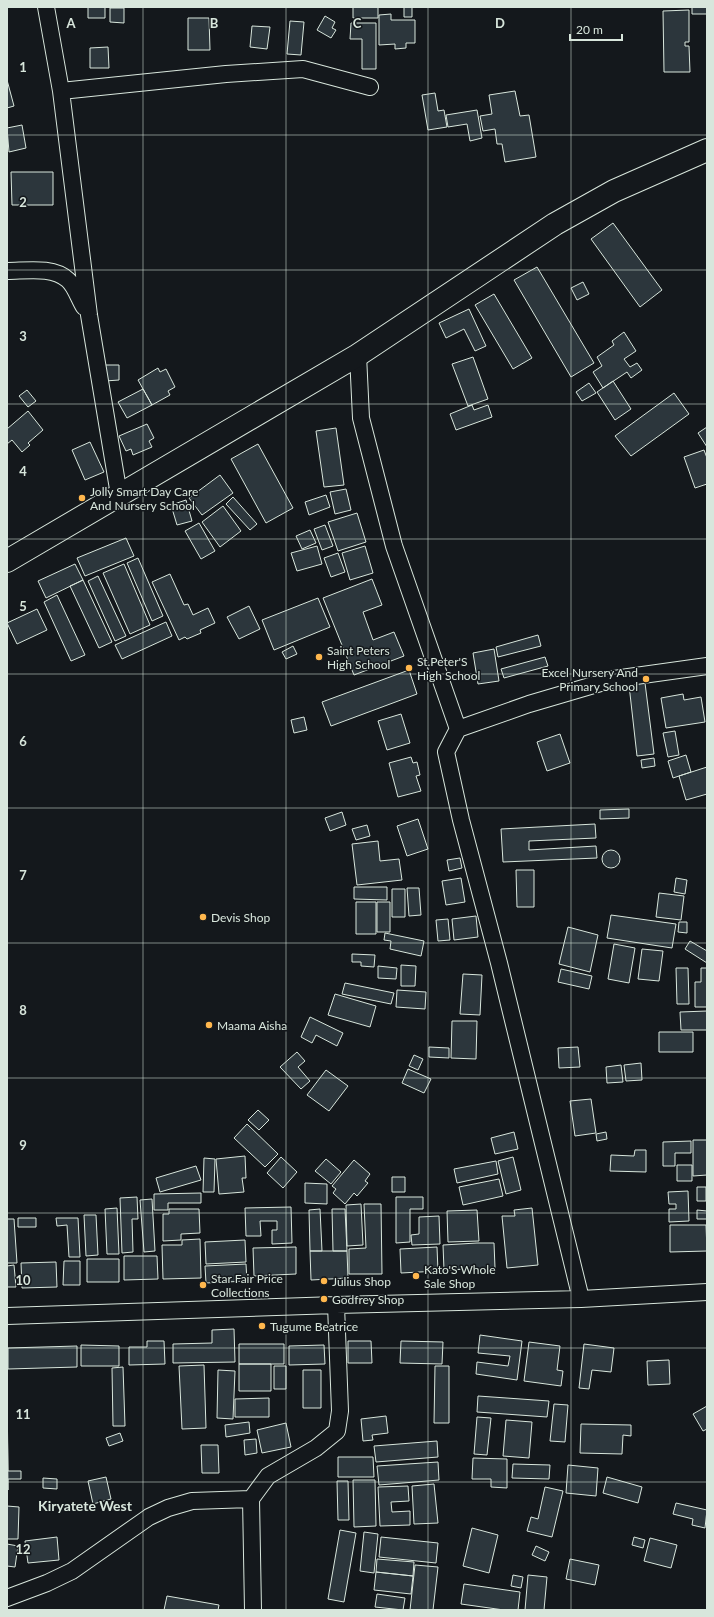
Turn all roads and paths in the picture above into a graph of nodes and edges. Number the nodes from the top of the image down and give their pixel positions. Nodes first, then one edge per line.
1 (46, 7) edge
2 (370, 87) dead end
3 (61, 91) junction
4 (707, 150) edge
5 (7, 271) edge
6 (89, 315) junction
7 (358, 355) junction
8 (119, 495) junction
9 (7, 561) edge
10 (707, 666) edge
11 (458, 729) junction
12 (707, 1292) edge
13 (581, 1299) junction
14 (336, 1305) junction
15 (7, 1316) edge
16 (251, 1499) junction
17 (7, 1598) edge
18 (253, 1610) edge

1 - 3 street
2 - 3 street
3 - 6 street
4 - 7 street
5 - 6 street
6 - 8 street
7 - 8 street
7 - 11 street
8 - 9 street
10 - 11 street
11 - 13 street
12 - 13 street
13 - 14 street
14 - 15 street
14 - 16 street
16 - 17 street
16 - 18 street

